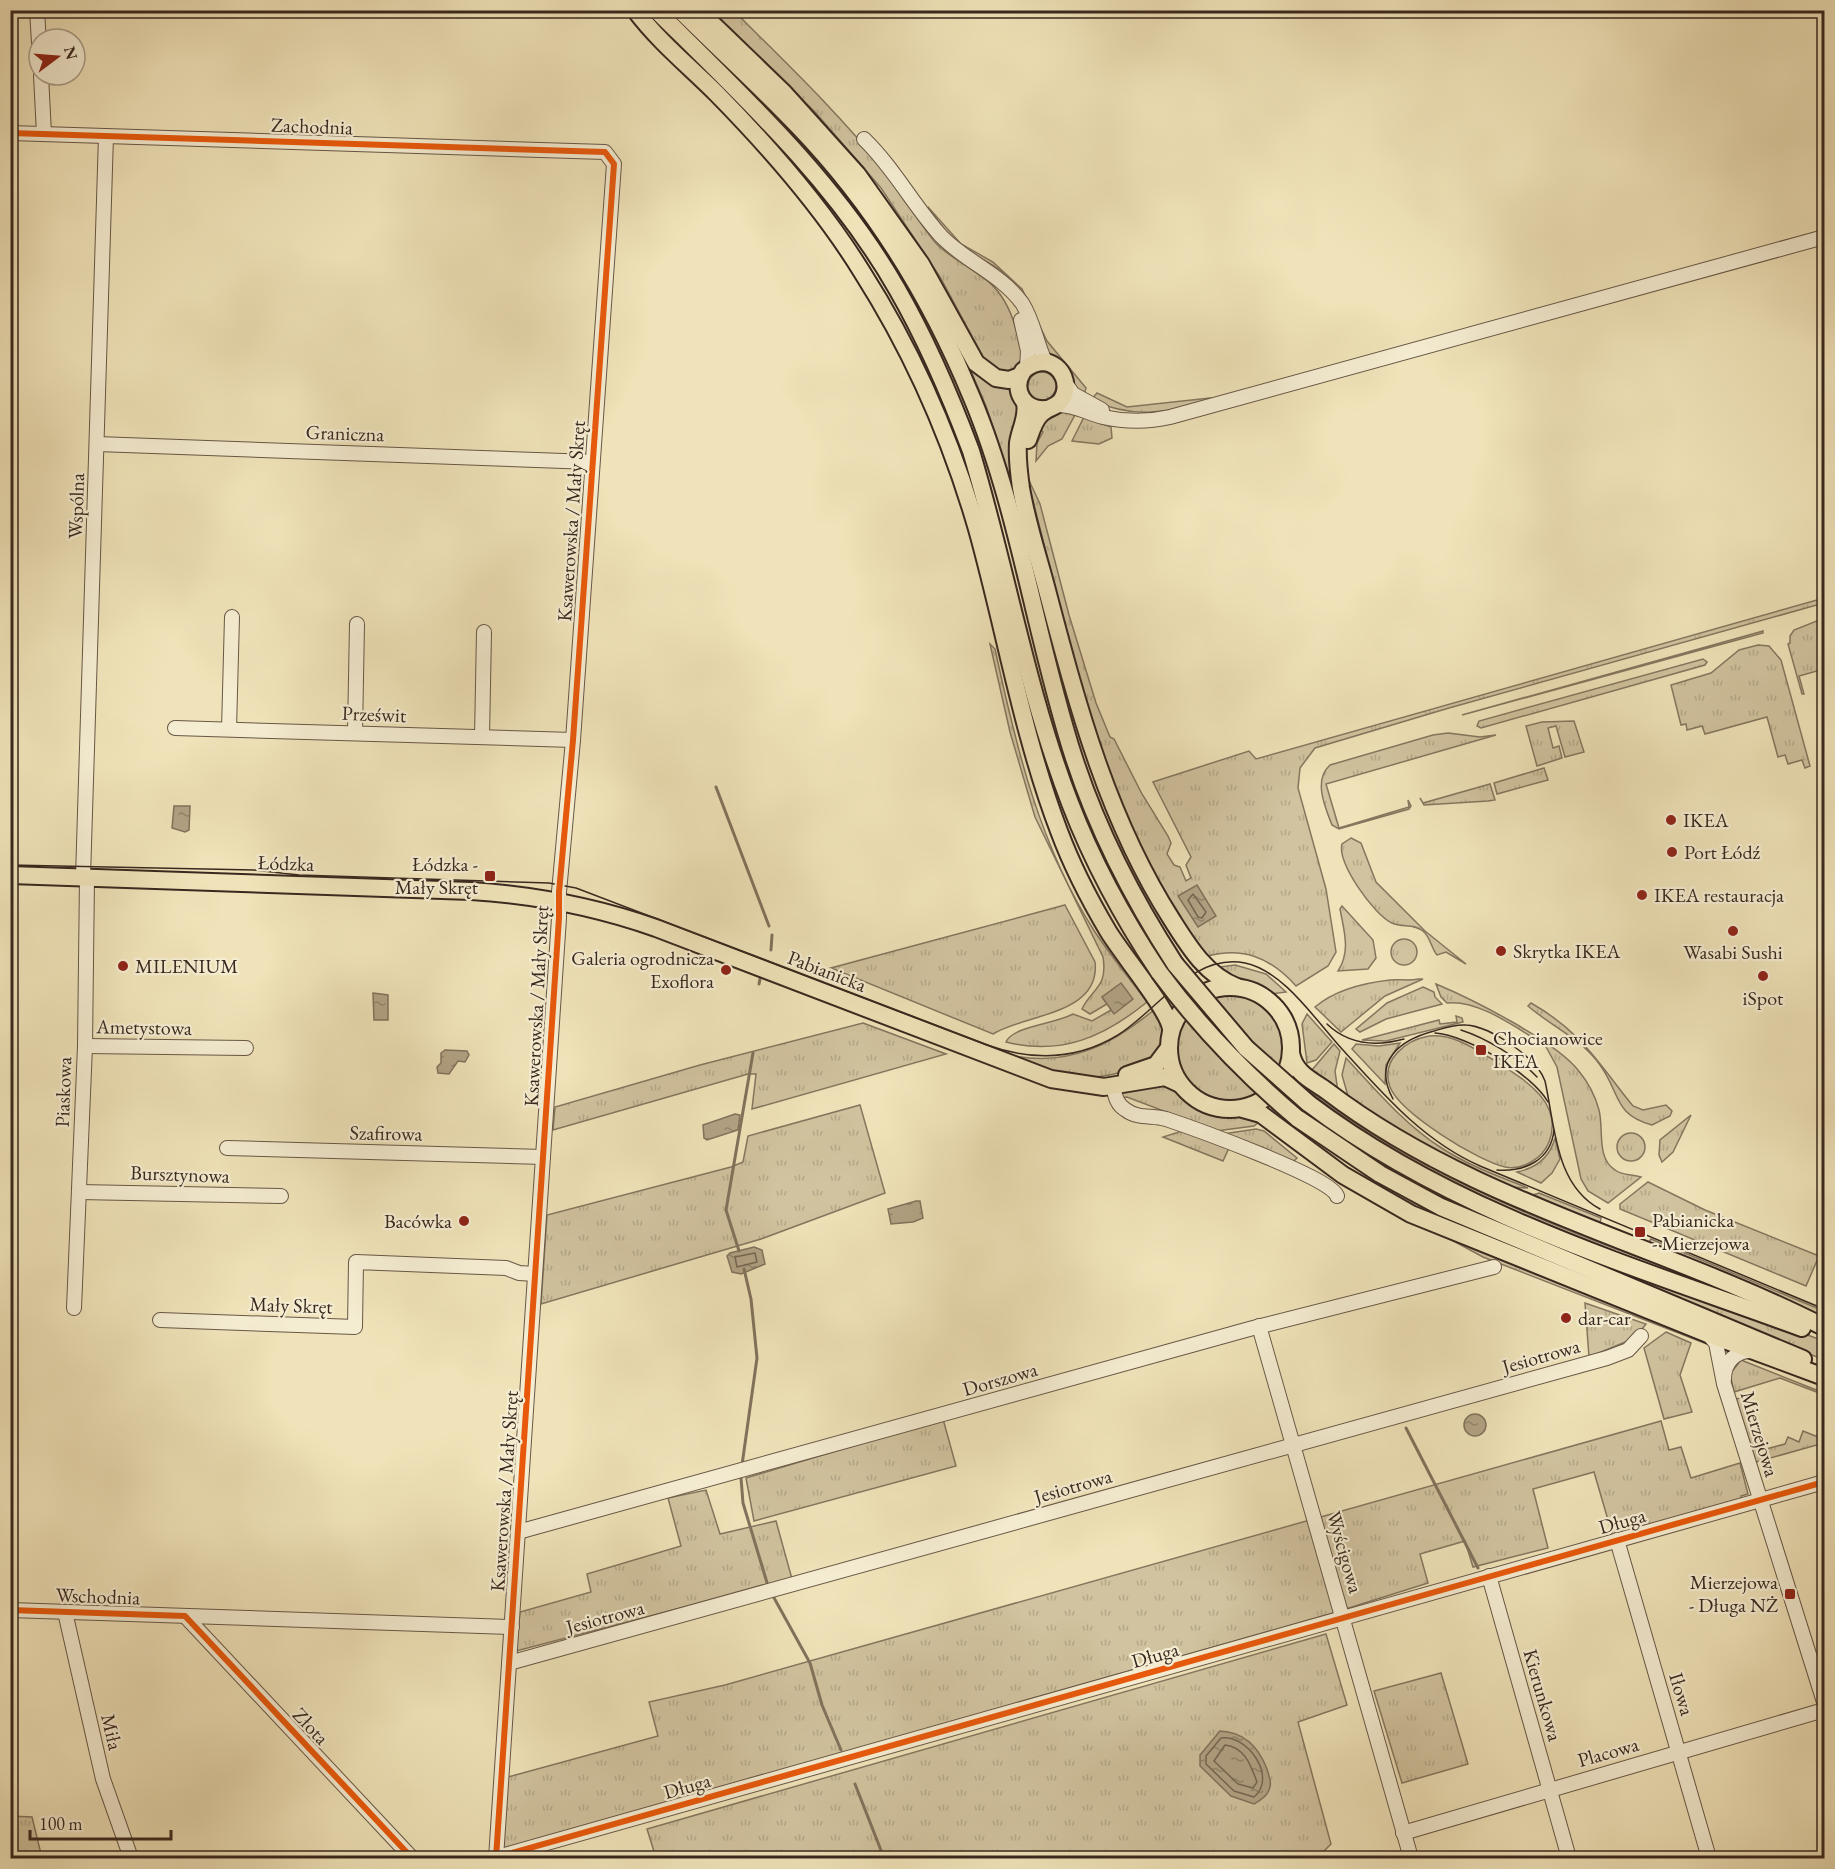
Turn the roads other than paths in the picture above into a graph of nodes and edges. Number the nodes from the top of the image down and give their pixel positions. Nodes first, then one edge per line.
1 (37, 10) edge
2 (634, 10) edge
3 (656, 10) edge
4 (680, 10) edge
5 (698, 10) edge
6 (38, 27) edge
7 (42, 87) edge
8 (10, 133) edge
9 (44, 134) junction
10 (106, 136) junction
11 (864, 139) dead end
12 (611, 157) joint
13 (1824, 237) edge
14 (1014, 296) junction
15 (1049, 363) junction
16 (1024, 372) junction
17 (1066, 384) junction
18 (1025, 403) junction
19 (1051, 407) junction
20 (1132, 421) junction
21 (98, 444) junction
22 (592, 462) junction
23 (1020, 464) junction
24 (232, 617) dead end
25 (357, 624) dead end
26 (484, 632) dead end
27 (175, 728) dead end
28 (229, 729) junction
29 (355, 733) junction
30 (482, 737) junction
31 (573, 740) junction
32 (10, 875) edge
33 (85, 878) junction
34 (559, 902) junction
35 (1197, 958) junction
36 (1237, 987) junction
37 (1193, 999) junction
38 (1171, 1029) junction
39 (85, 1046) junction
40 (246, 1048) dead end
41 (1168, 1049) junction
42 (1291, 1053) junction
43 (1079, 1084) junction
44 (1180, 1084) junction
45 (1113, 1086) junction
46 (1243, 1109) junction
47 (227, 1148) dead end
48 (543, 1157) junction
49 (79, 1192) junction
50 (280, 1196) dead end
51 (1337, 1196) dead end
52 (1494, 1267) dead end
53 (535, 1274) junction
54 (74, 1308) dead end
55 (160, 1320) dead end
56 (1259, 1326) junction
57 (1824, 1327) edge
58 (1708, 1334) junction
59 (1641, 1336) dead end
60 (1824, 1336) edge
61 (1753, 1351) junction
62 (1824, 1370) edge
63 (1824, 1377) edge
64 (1724, 1384) junction
65 (1294, 1445) junction
66 (1824, 1482) edge
67 (1760, 1499) junction
68 (518, 1532) junction
69 (1617, 1540) junction
70 (1489, 1576) junction
71 (10, 1610) edge
72 (65, 1612) junction
73 (185, 1616) junction
74 (1344, 1618) junction
75 (512, 1627) junction
76 (1818, 1657) edge
77 (509, 1663) junction
78 (1824, 1702) edge
79 (1824, 1710) edge
80 (1679, 1752) junction
81 (1549, 1790) junction
82 (1403, 1833) junction
83 (131, 1858) edge
84 (412, 1858) edge
85 (495, 1858) edge
86 (1411, 1858) edge
87 (1569, 1858) edge
88 (1709, 1858) edge

1 - 6 street
2 - 38 main road
3 - 62 main road, bridge
4 - 60 main road, bridge
5 - 16 main road
7 - 9 street
8 - 9 street, Zachodnia
9 - 10 street, Zachodnia
10 - 12 street, Zachodnia
10 - 21 street, Wspólna
11 - 14 street
12 - 22 street, Ksawerowska / Mały Skręt
13 - 20 street
14 - 15 street
14 - 16 street
15 - 16 main road
15 - 17 main road
16 - 18 main road
17 - 19 main road
17 - 20 street
18 - 19 main road
18 - 23 main road
19 - 20 street
19 - 23 main road
21 - 22 street, Graniczna
21 - 33 street, Wspólna
22 - 31 street, Ksawerowska / Mały Skręt
23 - 35 main road
24 - 28 street
25 - 29 street
26 - 30 street
27 - 28 street, Prześwit
28 - 29 street, Prześwit
29 - 30 street, Prześwit
30 - 31 street, Prześwit
31 - 34 street, Ksawerowska / Mały Skręt
32 - 33 main road, Łódzka
33 - 34 main road, Łódzka
33 - 39 street, Piaskowa
34 - 43 main road, Pabianicka
34 - 48 street, Ksawerowska / Mały Skręt
35 - 36 main road
35 - 37 main road
36 - 37 main road
36 - 42 main road
37 - 38 main road
38 - 41 main road
39 - 40 street, Ametystowa
39 - 49 street, Piaskowa
41 - 43 main road, Pabianicka
41 - 44 main road
42 - 46 main road
42 - 57 main road
43 - 45 main road, Pabianicka
44 - 45 main road, Pabianicka
44 - 46 main road
45 - 51 street
46 - 58 main road
47 - 48 street, Szafirowa
48 - 53 street, Ksawerowska / Mały Skręt
49 - 50 street, Bursztynowa
49 - 54 street, Piaskowa
52 - 56 street, Dorszowa
53 - 55 street, Mały Skręt
53 - 68 street, Ksawerowska / Mały Skręt
56 - 65 street, Wyścigowa
56 - 68 street, Dorszowa
58 - 61 main road
58 - 64 street, Mierzejowa
59 - 65 street, Jesiotrowa
61 - 63 main road
61 - 64 street
64 - 67 street, Mierzejowa
65 - 74 street, Wyścigowa
65 - 77 street, Jesiotrowa
66 - 67 street, Długa
67 - 69 street, Długa
67 - 76 street, Mierzejowa
68 - 75 street, Ksawerowska / Mały Skręt
69 - 70 street, Długa
69 - 80 street, Iłowa
70 - 74 street, Długa
70 - 81 street, Kierunkowa
71 - 72 street, Wschodnia
72 - 73 street, Wschodnia
72 - 83 street, Miła
73 - 75 street, Wschodnia
73 - 84 street, Złota
74 - 82 street, Wyścigowa
74 - 85 street, Długa
75 - 77 street, Ksawerowska / Mały Skręt
76 - 78 street, Mierzejowa
77 - 85 street, Ksawerowska / Mały Skręt
79 - 80 street, Placowa
80 - 81 street, Placowa
80 - 88 street, Iłowa
81 - 82 street, Placowa
81 - 87 street, Kierunkowa
82 - 86 street, Wyścigowa

